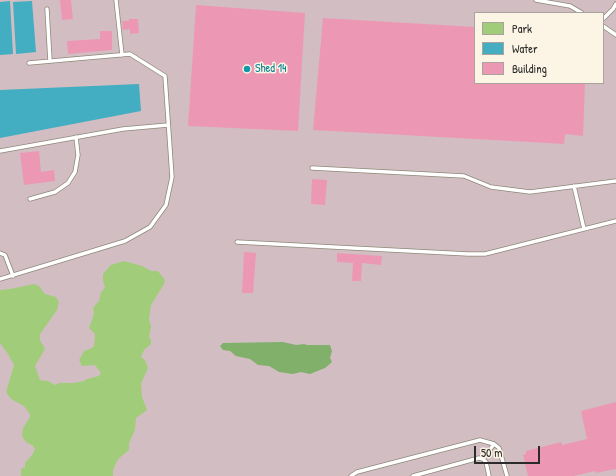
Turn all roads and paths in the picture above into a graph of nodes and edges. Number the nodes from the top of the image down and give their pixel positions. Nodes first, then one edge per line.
1 (116, 0) edge
2 (536, 0) edge
3 (616, 4) edge
4 (47, 9) dead end
5 (580, 12) edge
6 (604, 18) edge
7 (604, 27) edge
8 (616, 36) edge
9 (122, 55) junction
10 (50, 61) junction
11 (29, 63) dead end
12 (168, 125) junction
13 (76, 137) junction
14 (0, 151) edge
15 (312, 168) dead end
16 (616, 181) edge
17 (574, 186) junction
18 (30, 199) dead end
19 (616, 221) edge
20 (584, 229) junction
21 (237, 242) dead end
22 (0, 253) edge
23 (13, 276) junction
24 (0, 279) edge
25 (494, 444) junction
26 (483, 459) junction
27 (351, 476) edge
28 (413, 476) edge
29 (489, 476) edge
30 (508, 476) edge

1 - 9 lane
2 - 5 lane
3 - 6 lane
4 - 10 lane
7 - 8 lane
9 - 10 lane
9 - 12 lane
10 - 11 lane
12 - 13 lane
12 - 23 lane
13 - 14 lane
13 - 18 lane
15 - 17 lane
16 - 17 lane
17 - 20 lane
19 - 20 lane
20 - 21 lane
22 - 23 lane
23 - 24 lane
25 - 26 lane
25 - 27 lane
25 - 30 lane
26 - 28 lane
26 - 29 lane

